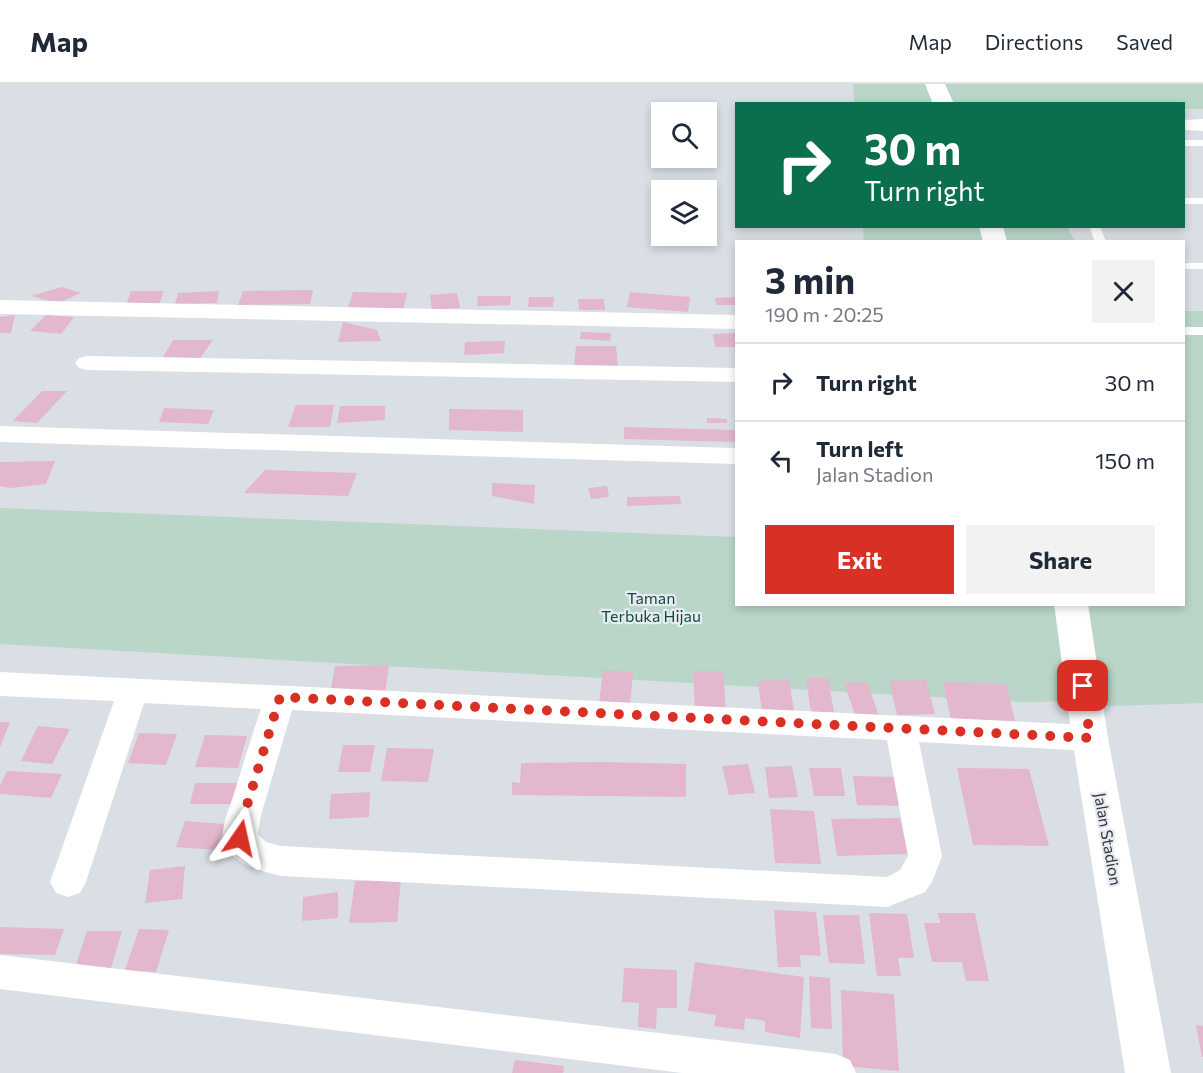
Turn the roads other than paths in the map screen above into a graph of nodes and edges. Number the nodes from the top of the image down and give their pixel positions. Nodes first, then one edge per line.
1 (935, 84) edge
2 (943, 102) edge
3 (1185, 125) edge
4 (1203, 125) edge
5 (1185, 143) edge
6 (1203, 143) edge
7 (1185, 201) edge
8 (1203, 201) edge
9 (1185, 266) edge
10 (1203, 266) edge
11 (0, 307) edge
12 (735, 322) edge
13 (1185, 331) edge
14 (1203, 331) edge
15 (87, 363) dead end
16 (735, 375) edge
17 (0, 434) edge
18 (735, 456) edge
19 (1071, 606) edge
20 (0, 684) edge
21 (133, 690) junction
22 (280, 697) junction
23 (900, 727) junction
24 (1090, 738) junction
25 (68, 882) dead end
26 (0, 972) edge
27 (836, 1073) edge
28 (1148, 1073) edge

1 - 2 street
3 - 4 street
5 - 6 lane
7 - 8 lane
9 - 10 lane
11 - 12 street
13 - 14 lane
15 - 16 street
17 - 18 street
19 - 24 street, Jalan Stadion
20 - 21 street
21 - 22 street
21 - 25 street
22 - 23 street
22 - 23 street
23 - 24 street
24 - 28 street, Jalan Stadion
26 - 27 street

